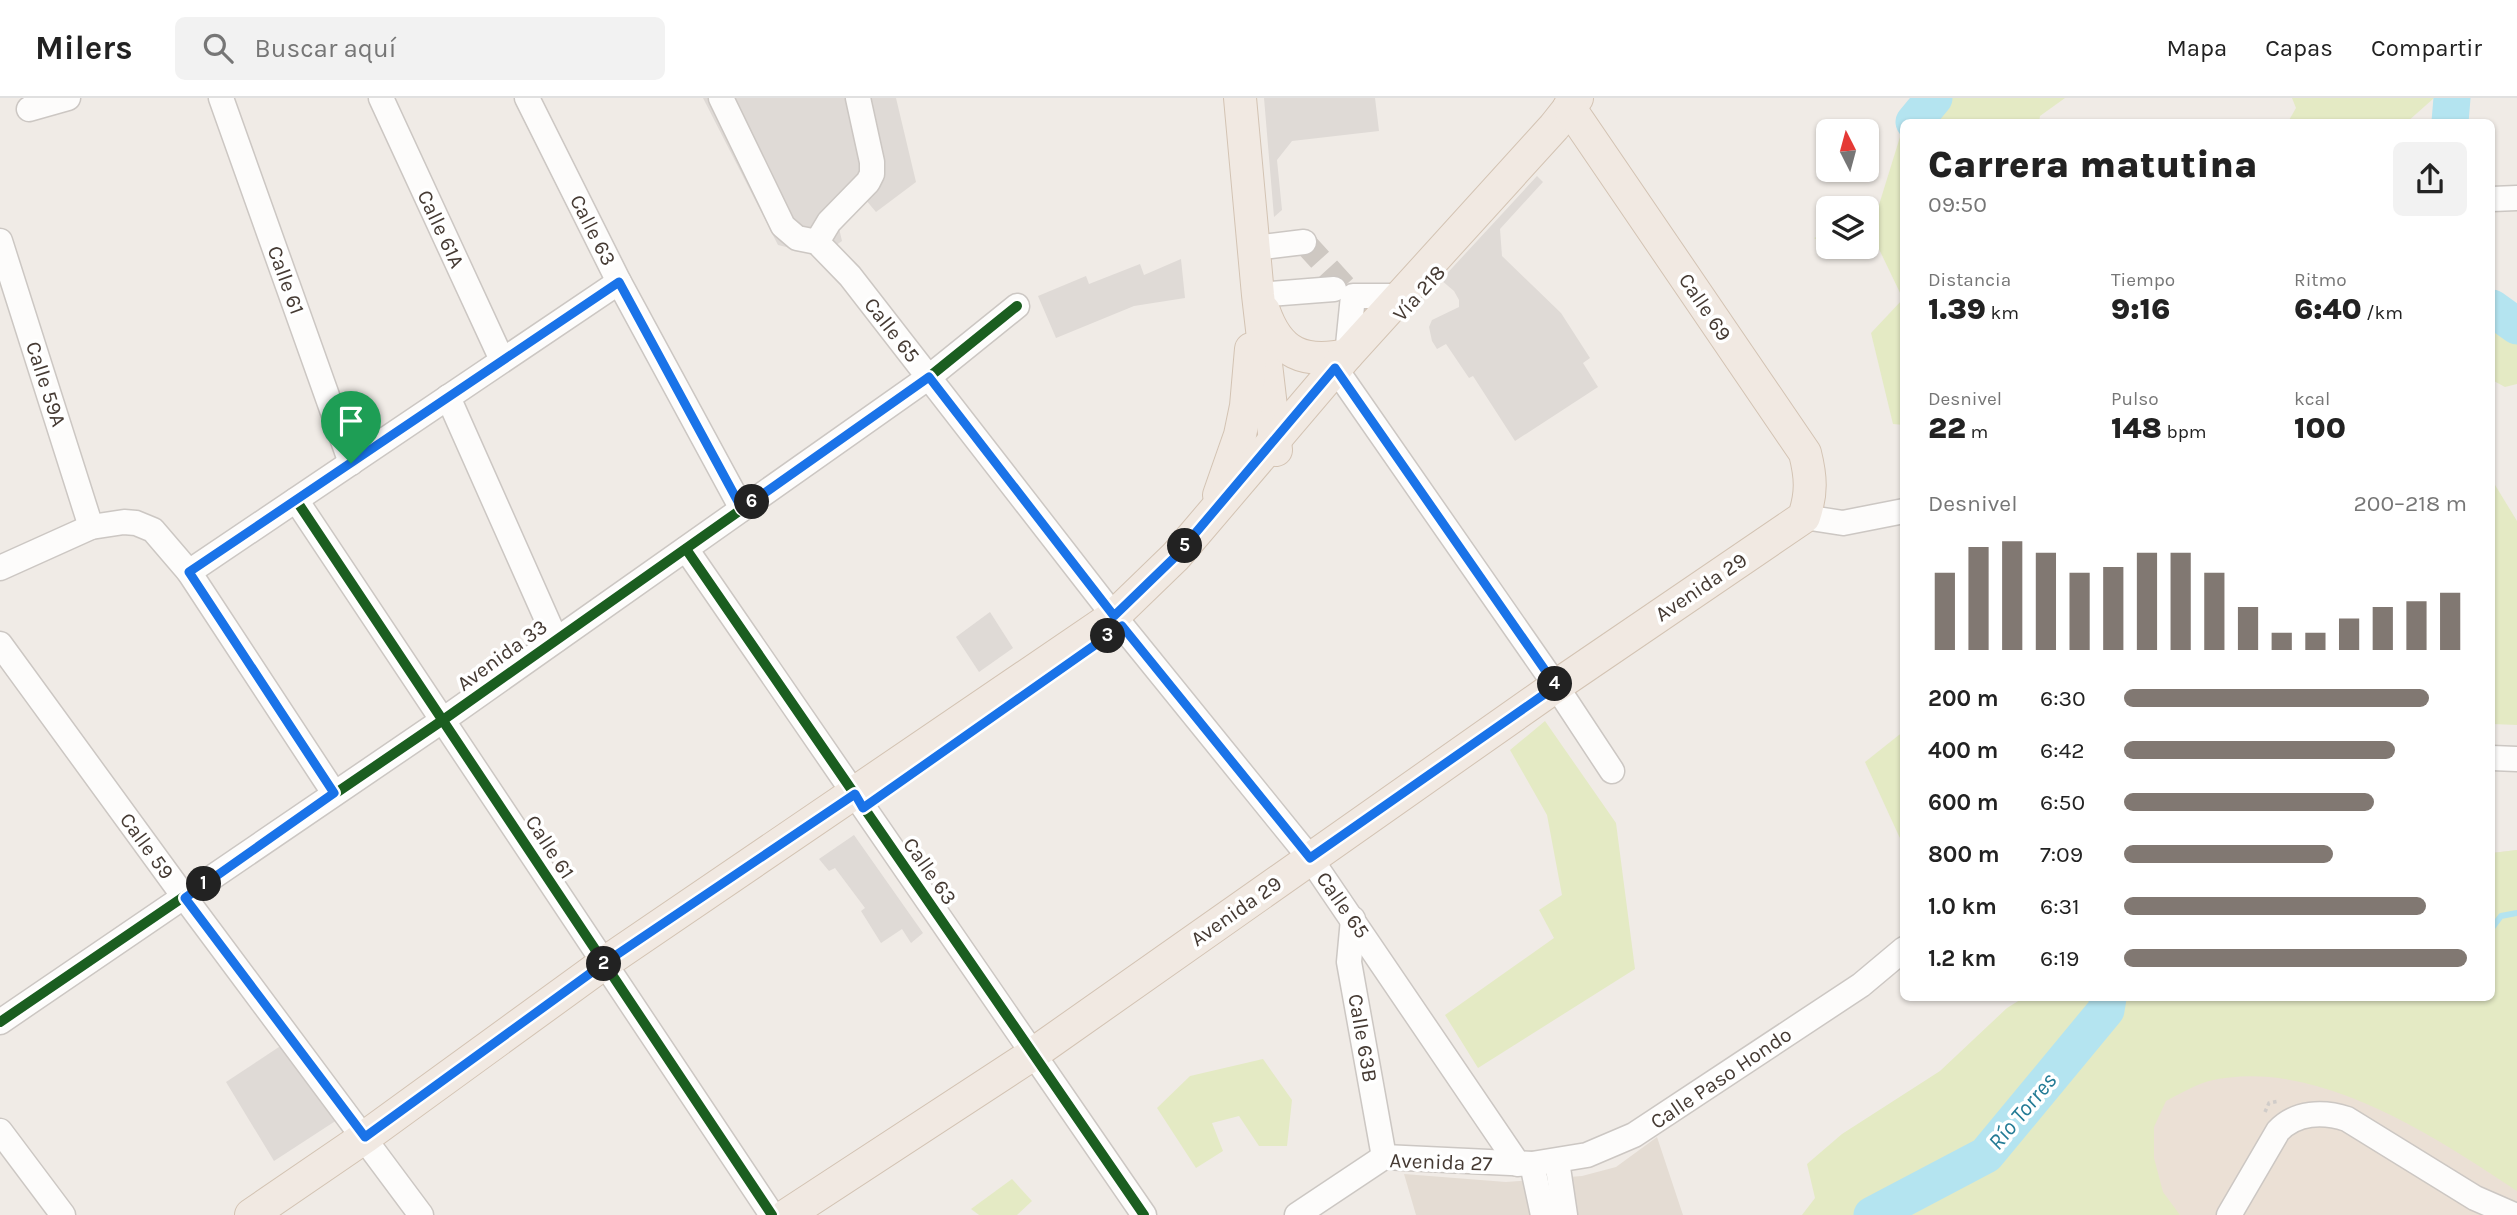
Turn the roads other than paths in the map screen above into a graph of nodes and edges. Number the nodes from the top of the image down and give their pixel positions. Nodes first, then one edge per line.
1 (68, 98) edge
2 (221, 98) edge
3 (381, 98) edge
4 (527, 98) edge
5 (721, 98) edge
6 (858, 98) edge
7 (1240, 98) edge
8 (29, 109) dead end
9 (1567, 111) edge
10 (2517, 198) edge
11 (2495, 199) edge
12 (0, 241) edge
13 (1304, 242) dead end
14 (817, 243) junction
15 (1254, 248) junction
16 (619, 282) junction
17 (1334, 289) dead end
18 (1258, 295) junction
19 (1017, 306) dead end
20 (502, 360) junction
21 (1341, 368) junction
22 (929, 377) junction
23 (448, 397) junction
24 (1274, 445) junction
25 (351, 463) junction
26 (296, 500) junction
27 (742, 509) junction
28 (1900, 512) edge
29 (1212, 514) junction
30 (1804, 517) junction
31 (91, 527) junction
32 (686, 549) junction
33 (0, 568) edge
34 (189, 572) junction
35 (1118, 621) junction
36 (556, 640) junction
37 (4, 657) edge
38 (1556, 686) junction
39 (443, 720) junction
40 (2495, 758) edge
41 (2517, 759) edge
42 (1612, 771) dead end
43 (334, 793) junction
44 (859, 801) junction
45 (1310, 858) junction
46 (185, 898) junction
47 (1353, 919) junction
48 (1900, 952) edge
49 (609, 973) junction
50 (0, 1022) edge
51 (1033, 1054) junction
52 (0, 1131) edge
53 (369, 1143) junction
54 (1384, 1157) junction
55 (1557, 1161) junction
56 (1525, 1164) junction
57 (62, 1215) edge
58 (251, 1215) edge
59 (277, 1215) edge
60 (421, 1215) edge
61 (772, 1215) edge
62 (787, 1215) edge
63 (1144, 1215) edge
64 (1297, 1215) edge
65 (1543, 1215) edge
66 (1565, 1215) edge
67 (2229, 1215) edge
68 (2514, 1215) edge

1 - 8 street
2 - 25 street, Calle 61
3 - 20 street, Calle 61A
4 - 16 street, Calle 63
5 - 14 street
6 - 14 street
7 - 15 main road
9 - 21 main road, Vía 218
9 - 21 main road, Vía 218
9 - 30 main road, Calle 69
10 - 11 street
12 - 31 street, Calle 59A
13 - 15 street
14 - 22 street, Calle 65
15 - 18 main road
16 - 20 street
16 - 27 street, Calle 63
17 - 18 street
18 - 21 main road
18 - 24 main road
18 - 29 main road
19 - 22 street, Avenida 33
20 - 23 street
21 - 24 main road, Vía 218
21 - 38 street
22 - 27 street, Avenida 33
22 - 35 street, Calle 65
23 - 25 street
23 - 36 street
24 - 29 main road
24 - 35 main road
25 - 26 street
26 - 34 street
26 - 39 street, Calle 61
27 - 32 street, Avenida 33
28 - 30 street
29 - 35 main road
30 - 38 main road, Avenida 29
31 - 33 street
31 - 34 street
32 - 36 street, Avenida 33
32 - 44 street, Calle 63
34 - 43 street
35 - 44 main road
35 - 45 street, Calle 65
36 - 39 street, Avenida 33
37 - 46 street, Calle 59
38 - 42 street
38 - 45 main road, Avenida 29
39 - 43 street, Avenida 33
39 - 49 street, Calle 61
40 - 41 street
43 - 46 street, Avenida 33
44 - 49 main road
44 - 51 street, Calle 63
45 - 47 street, Calle 65
45 - 51 main road, Avenida 29
46 - 50 street, Avenida 33
46 - 53 street, Calle 59
47 - 54 street, Calle 63B
47 - 56 street, Calle 65
48 - 55 street, Calle Paso Hondo
49 - 53 main road
49 - 61 street, Calle 61
51 - 62 main road, Avenida 29
51 - 63 street, Calle 63
52 - 57 street
53 - 58 main road
53 - 59 main road
53 - 60 street, Calle 59
54 - 56 street, Avenida 27
54 - 64 street, Avenida 27
55 - 56 street, Calle Paso Hondo
55 - 66 street
56 - 65 street, Calle 65
67 - 68 street

